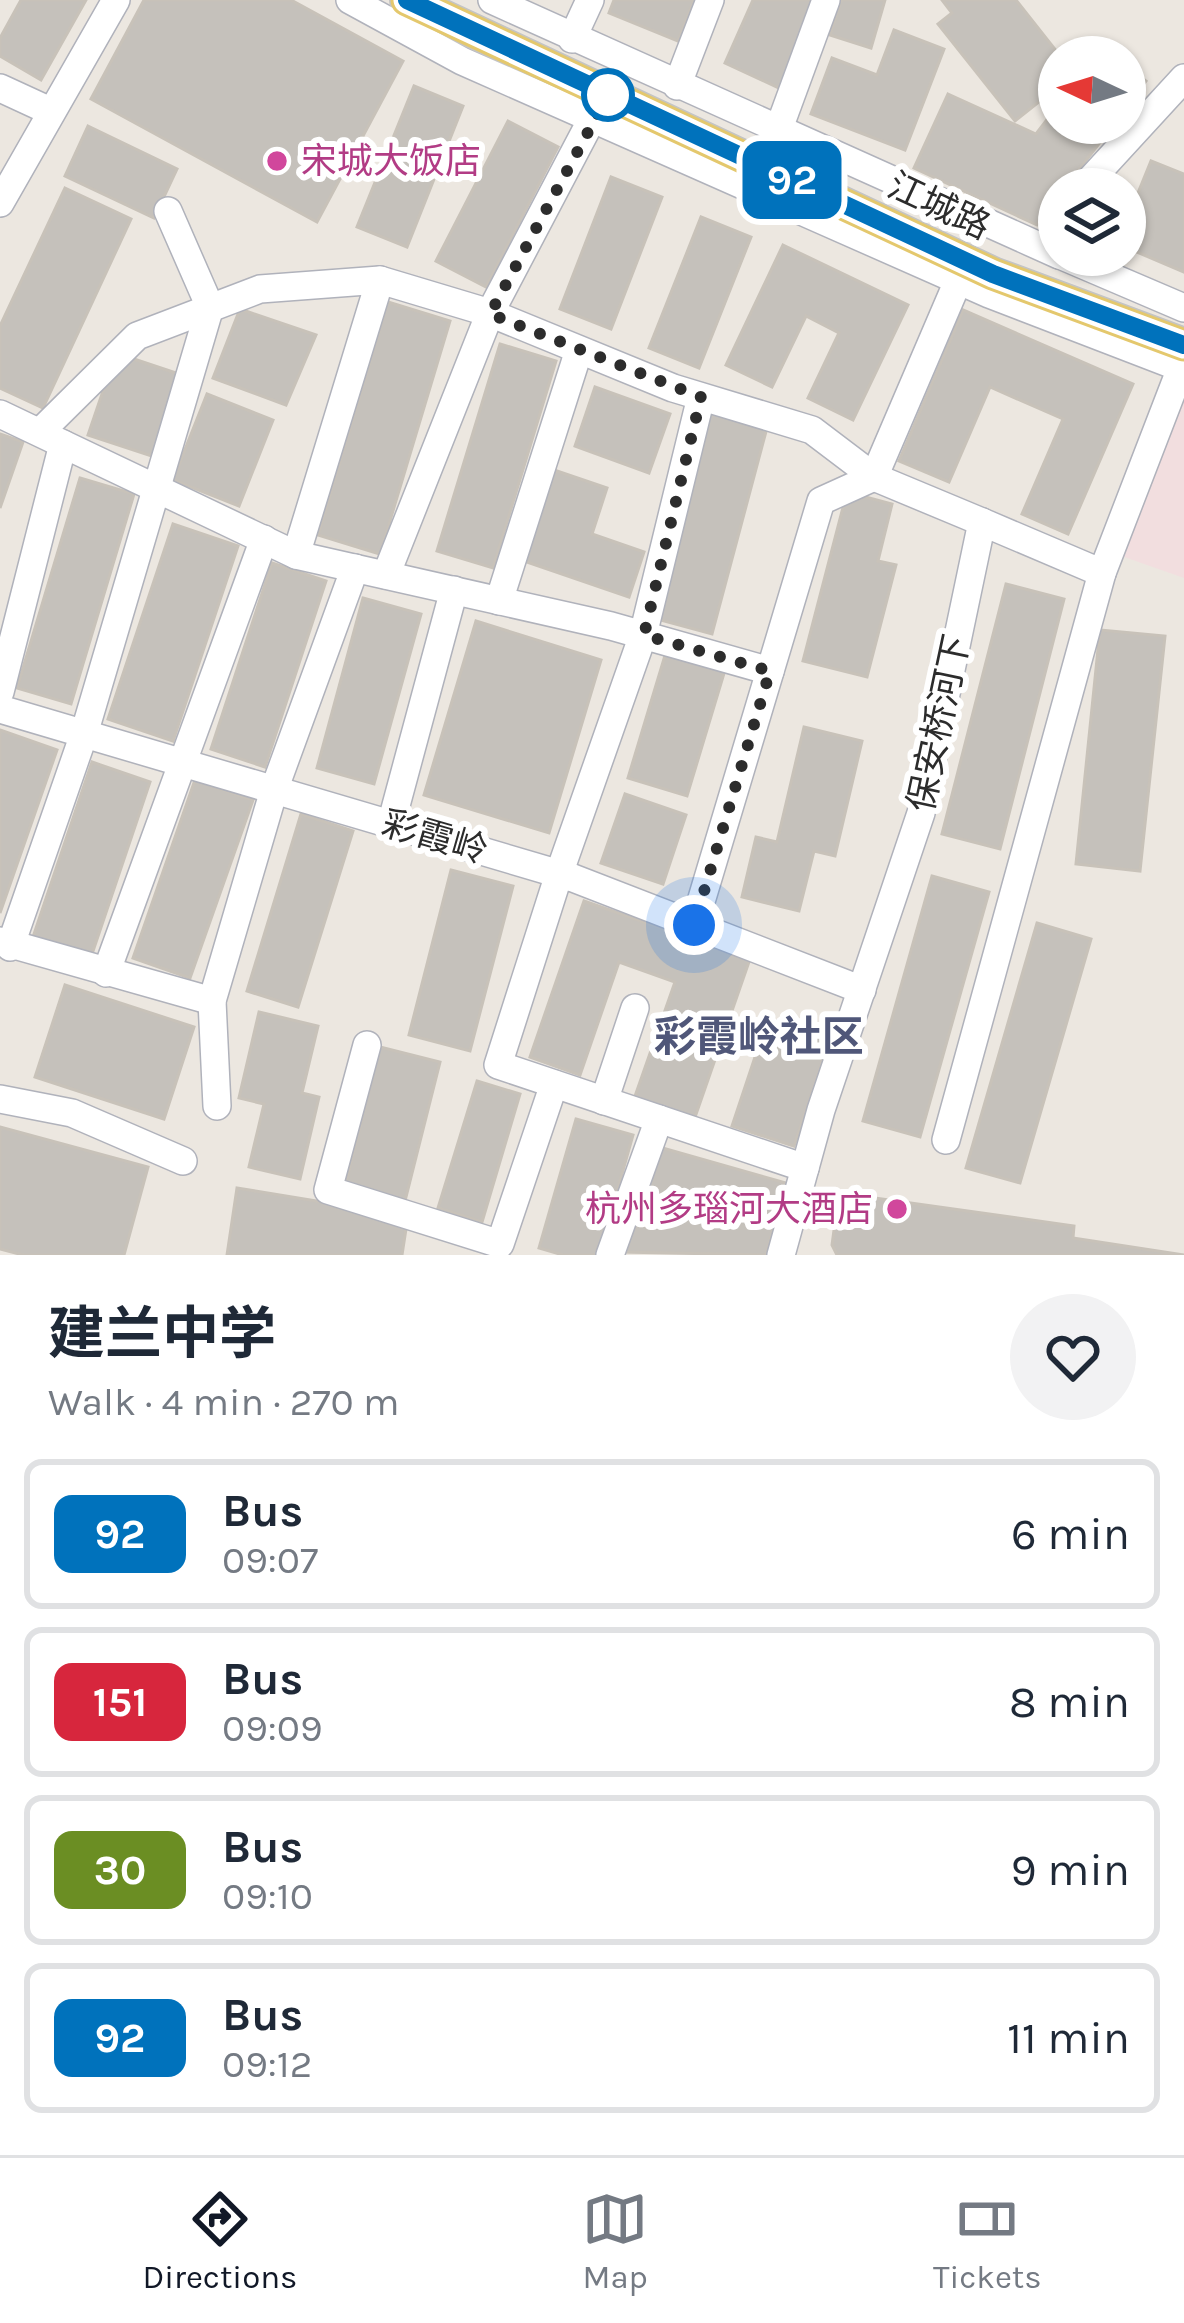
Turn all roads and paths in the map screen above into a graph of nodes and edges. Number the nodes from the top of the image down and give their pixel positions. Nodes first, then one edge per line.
1 (116, 0) edge
2 (350, 0) edge
3 (407, 0) edge
4 (492, 0) edge
5 (590, 0) edge
6 (710, 0) edge
7 (826, 0) edge
8 (572, 39) junction
9 (1184, 78) edge
10 (677, 86) junction
11 (0, 88) edge
12 (50, 111) junction
13 (592, 118) junction
14 (778, 131) junction
15 (1101, 168) edge
16 (0, 203) edge
17 (168, 212) dead end
18 (1038, 238) edge
19 (1118, 276) edge
20 (380, 280) junction
21 (958, 281) junction
22 (210, 308) junction
23 (1184, 308) edge
24 (490, 314) junction
25 (579, 350) junction
26 (1183, 361) edge
27 (701, 397) junction
28 (0, 413) edge
29 (51, 438) junction
30 (874, 477) junction
31 (158, 489) junction
32 (982, 522) junction
33 (263, 539) junction
34 (296, 555) junction
35 (355, 568) junction
36 (1102, 573) junction
37 (386, 575) junction
38 (454, 590) junction
39 (499, 601) junction
40 (644, 635) junction
41 (770, 671) junction
42 (0, 692) edge
43 (0, 709) edge
44 (84, 734) junction
45 (182, 763) junction
46 (274, 790) junction
47 (391, 824) junction
48 (559, 874) junction
49 (694, 925) junction
50 (5, 944) edge
51 (106, 973) junction
52 (862, 990) junction
53 (212, 1001) junction
54 (635, 1008) dead end
55 (367, 1045) dead end
56 (554, 1084) junction
57 (0, 1099) edge
58 (604, 1101) junction
59 (217, 1106) dead end
60 (659, 1119) junction
61 (946, 1140) dead end
62 (183, 1161) dead end
63 (805, 1168) junction
64 (610, 1255) edge
65 (782, 1255) edge

1 - 12 street
2 - 13 street, 江城路
3 - 26 main road, 江城路
4 - 8 street, 江城路
5 - 8 street
6 - 10 street
7 - 14 street
8 - 10 street, 江城路
9 - 15 street
10 - 14 street, 江城路
11 - 12 street
12 - 16 street
13 - 21 street, 江城路
13 - 24 street
14 - 18 street, 江城路
17 - 22 street
19 - 23 street, 江城路
20 - 22 street
20 - 24 street
20 - 34 street
21 - 26 street, 江城路
21 - 30 street
22 - 29 street
22 - 31 street
24 - 25 street
24 - 37 street
25 - 27 street
25 - 39 street
26 - 36 street
27 - 30 street
27 - 40 street
28 - 29 street
29 - 31 street
29 - 42 street
30 - 32 street
30 - 41 street
31 - 33 street
31 - 44 street
32 - 36 street
32 - 52 street, 保安桥河下
33 - 34 street
33 - 45 street
34 - 35 street
35 - 37 street
35 - 46 street
36 - 61 street
37 - 38 street
38 - 39 street
38 - 47 street
39 - 40 street
40 - 41 street
40 - 48 street
41 - 49 street
43 - 44 street, 彩霞岭
44 - 45 street, 彩霞岭
44 - 50 street
45 - 46 street, 彩霞岭
45 - 51 street
46 - 47 street, 彩霞岭
46 - 53 street
47 - 48 street, 彩霞岭
48 - 49 street, 彩霞岭
48 - 56 street
49 - 52 street, 彩霞岭
50 - 51 street
51 - 53 street
52 - 63 street, 保安桥河下
53 - 59 street
54 - 58 street
55 - 56 street
56 - 58 street
57 - 62 street
58 - 60 street
60 - 63 street
60 - 64 street
63 - 65 street, 保安桥河下

